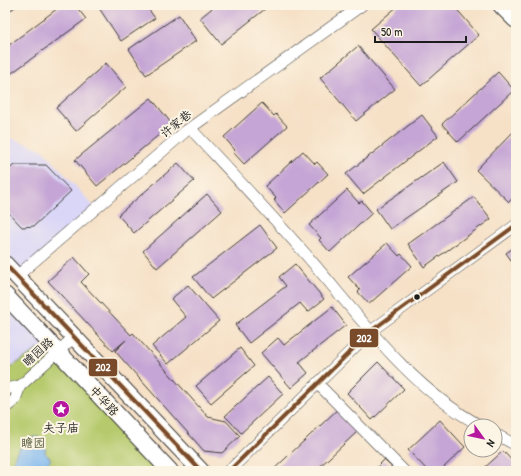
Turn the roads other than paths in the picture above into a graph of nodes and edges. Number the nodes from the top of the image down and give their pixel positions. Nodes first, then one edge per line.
1 (362, 5) edge
2 (502, 5) edge
3 (516, 19) edge
4 (190, 128) junction
5 (516, 225) edge
6 (5, 264) edge
7 (17, 276) junction
8 (5, 295) edge
9 (371, 331) junction
10 (74, 337) junction
11 (317, 383) junction
12 (20, 386) junction
13 (5, 389) edge
14 (5, 408) edge
15 (469, 418) edge
16 (503, 438) edge
17 (516, 445) edge
18 (170, 471) edge
19 (201, 471) edge
20 (229, 471) edge
21 (404, 471) edge

1 - 4 street, 许家巷
2 - 3 main road
4 - 7 street, 许家巷
4 - 9 street
5 - 9 street
6 - 7 main road, 中华路
7 - 10 main road, 中华路
8 - 18 main road, 中华路
9 - 11 street
9 - 15 street
10 - 12 street, 瞻园路
10 - 19 main road, 中华路
11 - 20 street
11 - 21 street
12 - 13 street
12 - 14 street, 瞻园路
16 - 17 street

